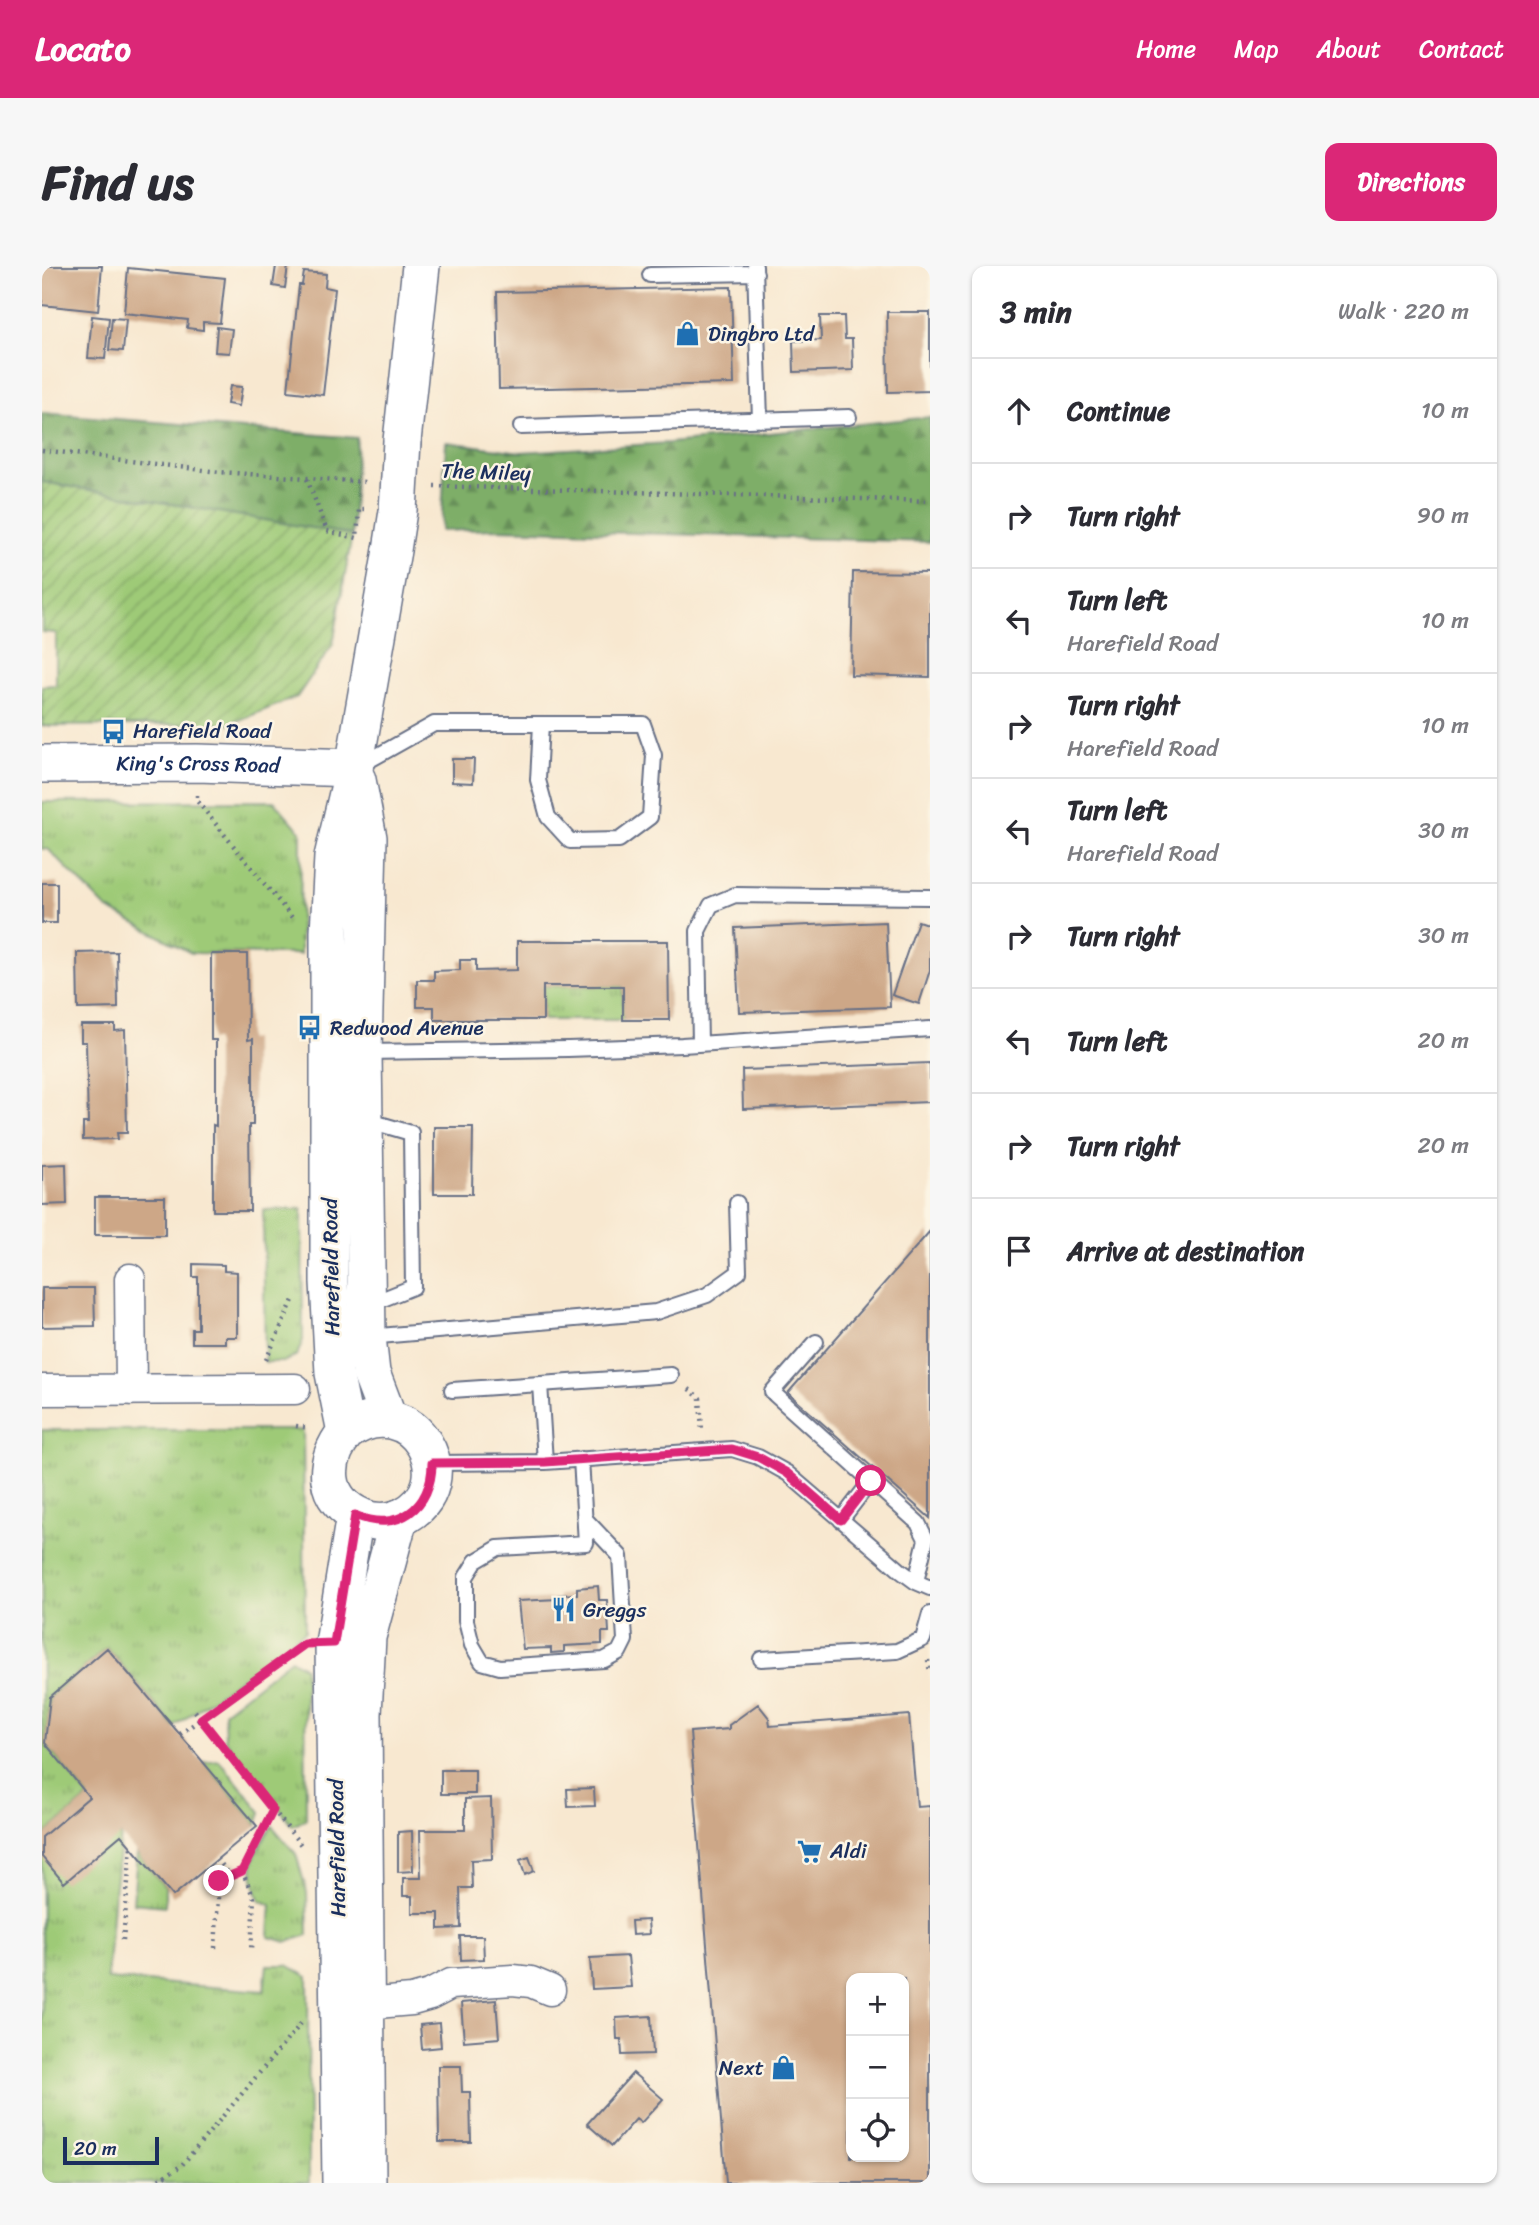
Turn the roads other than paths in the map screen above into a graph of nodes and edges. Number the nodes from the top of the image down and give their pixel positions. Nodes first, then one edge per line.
1 (421, 266) edge
2 (756, 270) edge
3 (650, 275) dead end
4 (849, 417) dead end
5 (760, 420) junction
6 (522, 427) dead end
7 (541, 724) junction
8 (42, 764) edge
9 (354, 768) junction
10 (930, 897) edge
11 (930, 1029) edge
12 (700, 1044) junction
13 (347, 1052) junction
14 (737, 1203) dead end
15 (130, 1279) dead end
16 (367, 1321) junction
17 (816, 1342) dead end
18 (671, 1376) road end
19 (540, 1384) junction
20 (295, 1389) dead end
21 (42, 1390) edge
22 (131, 1390) junction
23 (452, 1390) dead end
24 (388, 1418) junction
25 (346, 1432) junction
26 (581, 1459) junction
27 (545, 1462) junction
28 (432, 1463) junction
29 (871, 1481) junction
30 (355, 1515) junction
31 (399, 1518) junction
32 (584, 1518) junction
33 (841, 1520) junction
34 (923, 1585) edge
35 (930, 1614) edge
36 (761, 1659) dead end
37 (551, 1990) dead end
38 (352, 2010) junction
39 (341, 2183) edge
40 (367, 2183) edge

1 - 9 street, Harefield Road, bridge
2 - 3 lane
2 - 5 lane
4 - 5 lane
5 - 6 lane
7 - 7 lane
7 - 9 lane
8 - 9 street, King's Cross Road
9 - 13 street, Harefield Road
9 - 13 street, Harefield Road
10 - 12 lane
11 - 12 lane
12 - 13 lane
13 - 16 street, Harefield Road
13 - 25 street, Harefield Road
14 - 16 lane
15 - 22 street
16 - 24 street, Harefield Road
17 - 29 lane
18 - 19 lane
19 - 23 lane
19 - 27 lane
20 - 22 street
21 - 22 street
24 - 25 street
24 - 28 street
25 - 30 street
26 - 27 lane
26 - 32 lane
26 - 33 lane
27 - 28 lane
28 - 31 street
29 - 33 lane
29 - 34 lane
30 - 31 street
30 - 38 street, Harefield Road
31 - 38 street, Harefield Road
32 - 32 lane
33 - 34 lane
35 - 36 lane
37 - 38 street
38 - 39 street, Harefield Road
38 - 40 street, Harefield Road

